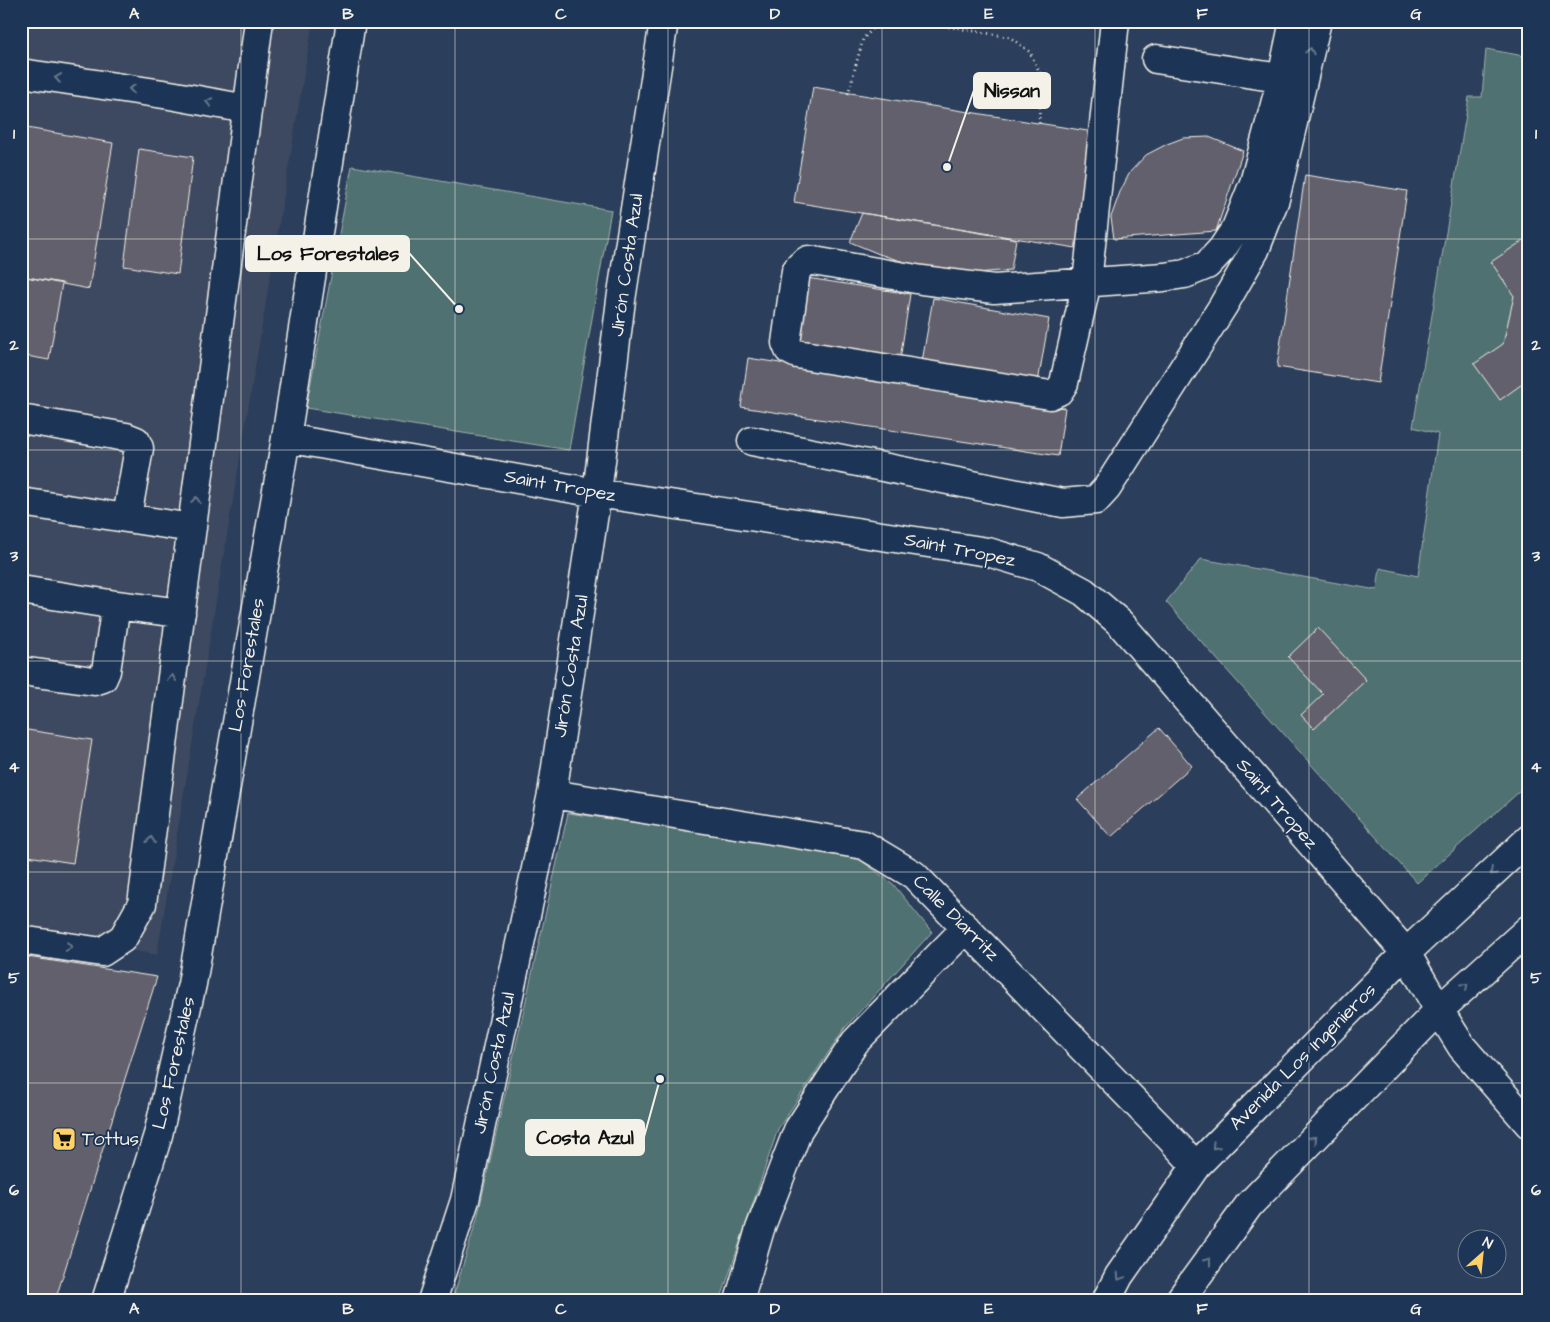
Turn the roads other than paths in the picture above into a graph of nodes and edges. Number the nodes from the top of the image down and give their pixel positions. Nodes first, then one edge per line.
1 (259, 21) edge
2 (351, 21) edge
3 (664, 21) edge
4 (1116, 21) edge
5 (1294, 21) edge
6 (1316, 21) edge
7 (1156, 59) dead end
8 (21, 72) edge
9 (1293, 80) junction
10 (247, 109) junction
11 (1088, 282) junction
12 (21, 420) edge
13 (286, 438) junction
14 (752, 441) dead end
15 (598, 493) junction
16 (21, 502) edge
17 (127, 517) junction
18 (192, 528) junction
19 (21, 590) edge
20 (116, 605) junction
21 (181, 614) junction
22 (21, 671) edge
23 (552, 794) junction
24 (1529, 839) edge
25 (966, 928) junction
26 (1529, 929) edge
27 (21, 940) edge
28 (1406, 953) junction
29 (1439, 1010) junction
30 (1529, 1124) edge
31 (1196, 1166) junction
32 (106, 1301) edge
33 (432, 1301) edge
34 (739, 1301) edge
35 (1106, 1301) edge
36 (1179, 1301) edge

1 - 10 street
2 - 13 street, Los Forestales
3 - 15 street, Jirón Costa Azul
4 - 11 street
5 - 9 street
9 -> 6 street
7 - 9 street
10 -> 8 street
9 - 11 street
9 - 14 street
18 -> 10 street
11 - 11 street
12 - 17 street
13 - 15 street, Saint Tropez
13 - 32 street, Los Forestales
15 - 23 street, Jirón Costa Azul
15 - 28 street, Saint Tropez
16 - 17 street
17 - 18 street
18 - 21 street
19 - 20 street
20 - 21 street
20 - 22 street
27 -> 21 street
23 - 25 street, Calle Diarritz
23 - 33 street, Jirón Costa Azul
24 -> 28 street, Avenida Los Ingenieros
25 - 31 street, Calle Diarritz
25 - 34 street
29 -> 26 street
28 - 29 street, Saint Tropez
28 -> 31 street, Avenida Los Ingenieros
29 - 30 street, Saint Tropez
36 -> 29 street
31 -> 35 street, Avenida Los Ingenieros

